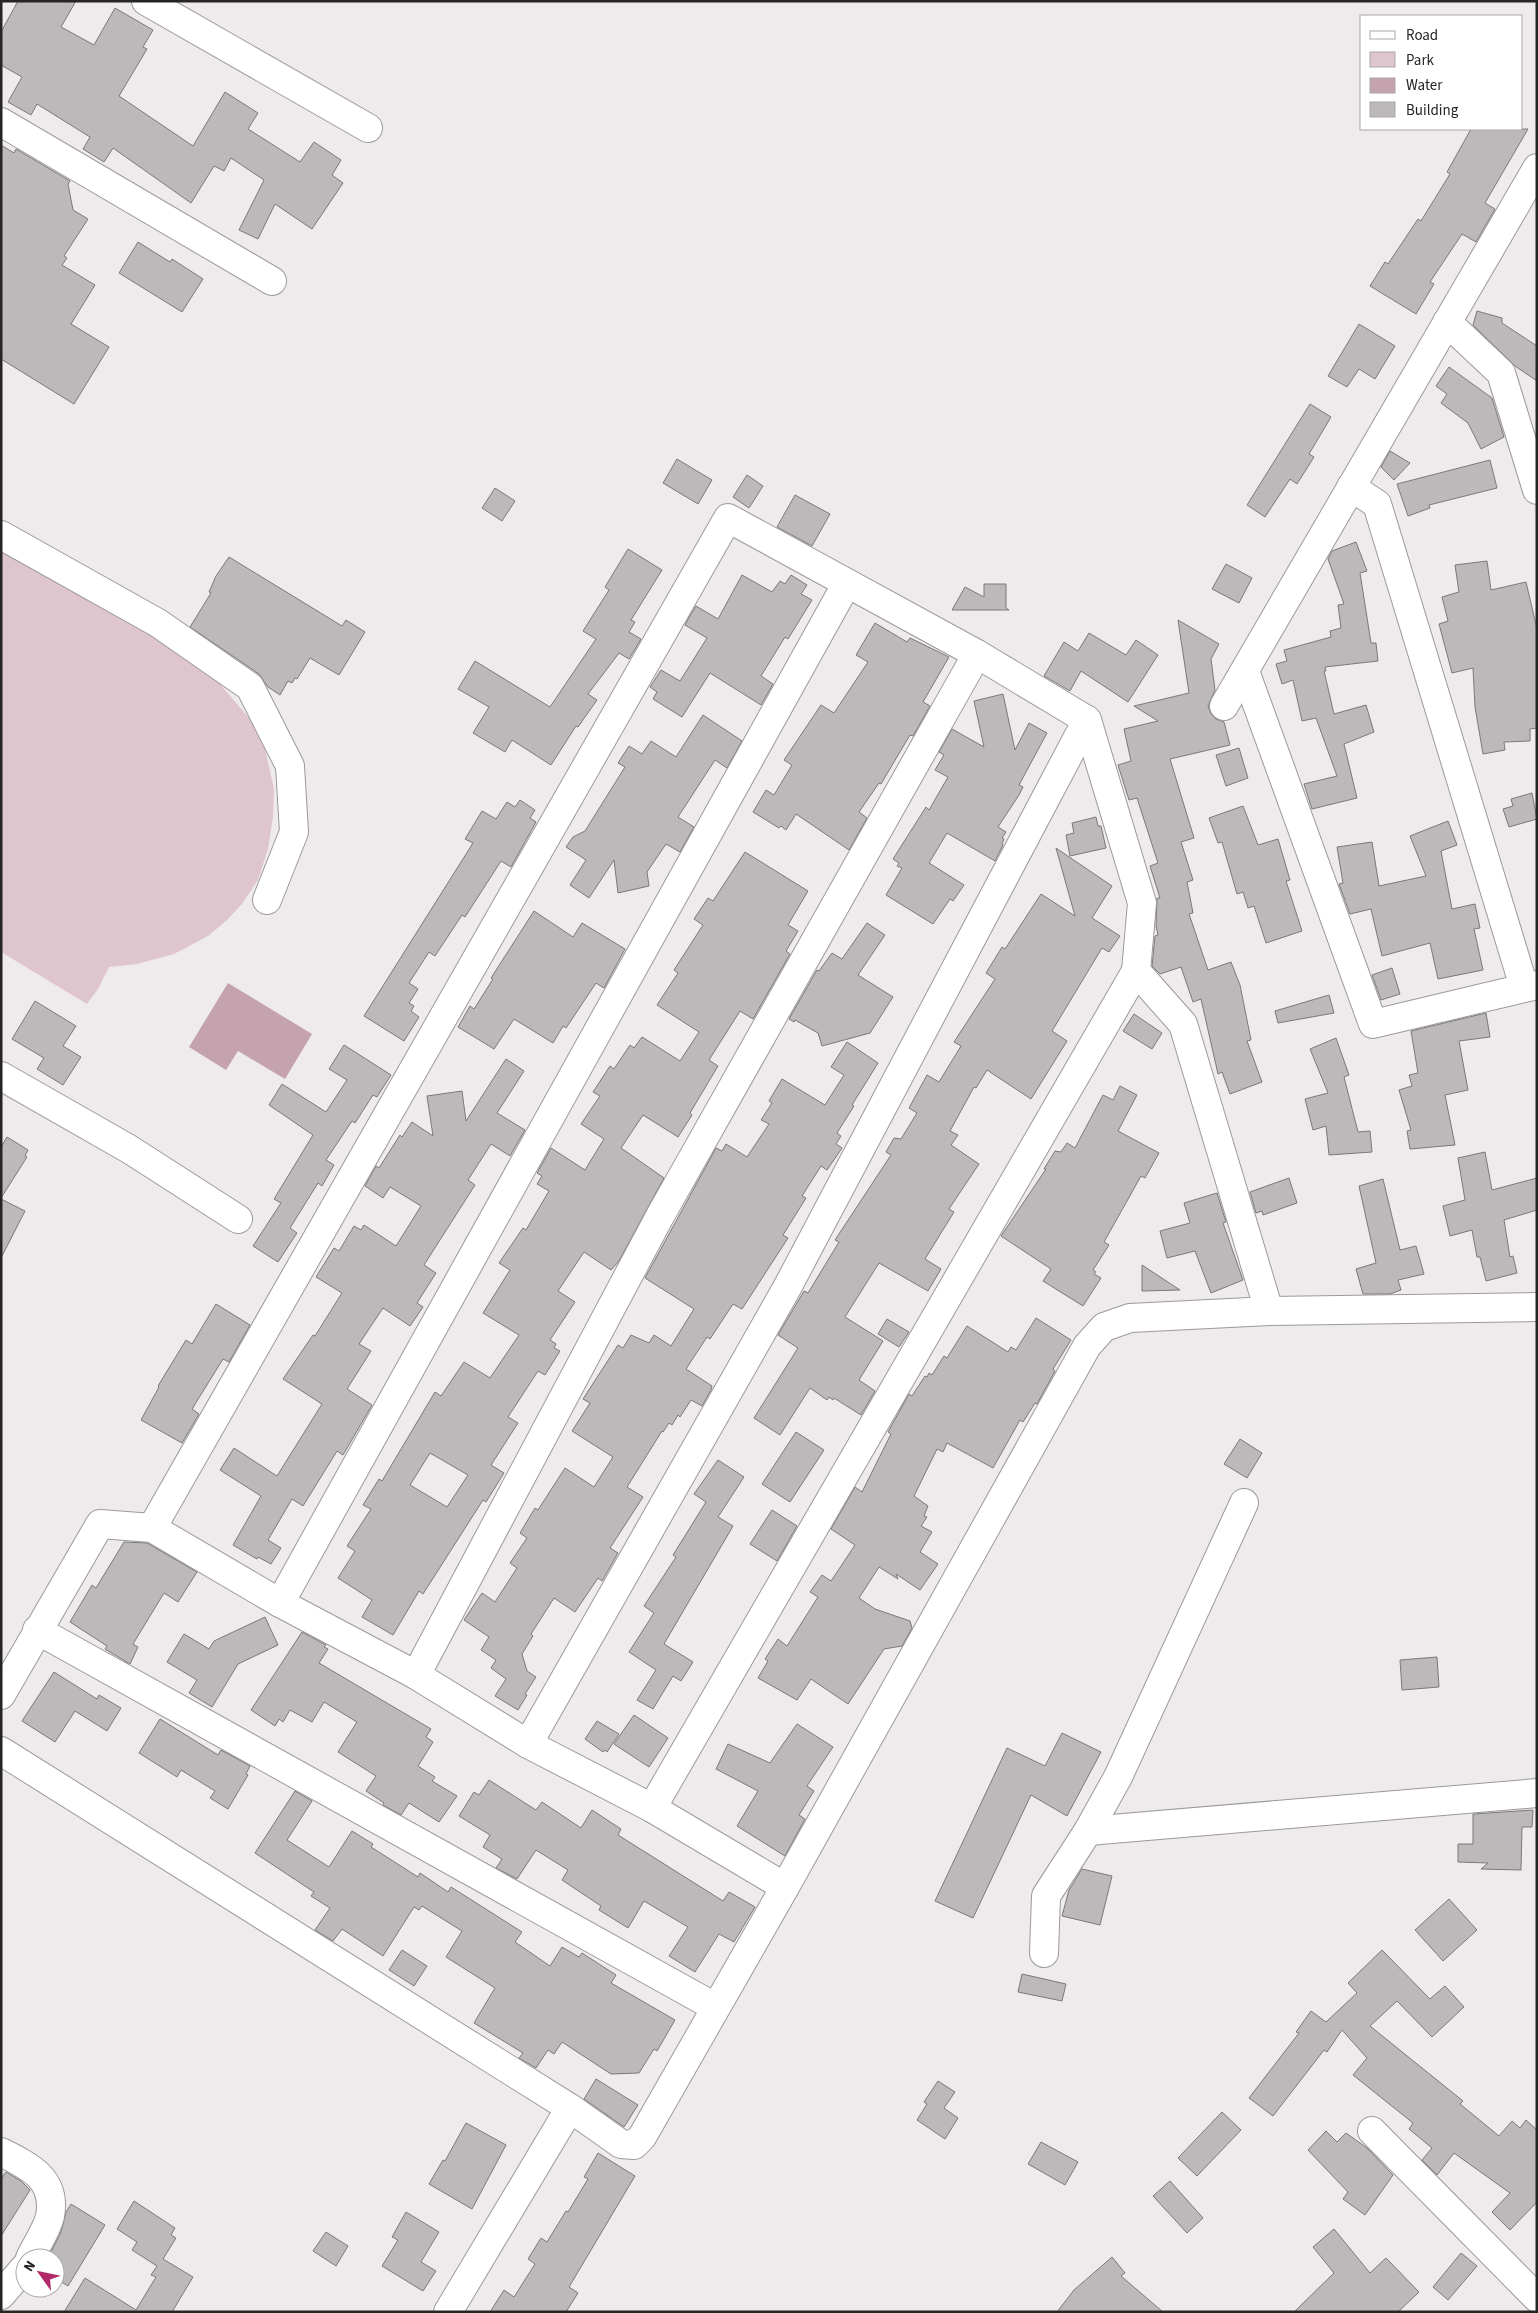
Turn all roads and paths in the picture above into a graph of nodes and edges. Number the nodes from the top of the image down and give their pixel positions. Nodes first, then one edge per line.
1 (146, 1) edge
2 (1, 122) edge
3 (368, 128) dead end
4 (1537, 168) edge
5 (272, 281) dead end
6 (1448, 322) junction
7 (1351, 487) junction
8 (1537, 490) edge
9 (1, 535) edge
10 (847, 583) junction
11 (977, 654) junction
12 (1245, 670) junction
13 (1224, 706) dead end
14 (1087, 720) junction
15 (268, 900) dead end
16 (1136, 971) junction
17 (1530, 986) edge
18 (1, 1076) edge
19 (238, 1219) dead end
20 (1537, 1308) edge
21 (1269, 1311) junction
22 (1244, 1503) dead end
23 (152, 1528) junction
24 (280, 1603) junction
25 (37, 1630) junction
26 (416, 1675) junction
27 (1, 1695) edge
28 (528, 1744) junction
29 (1, 1751) edge
30 (1537, 1793) edge
31 (652, 1808) junction
32 (1088, 1831) junction
33 (785, 1887) junction
34 (1044, 1953) dead end
35 (715, 2007) junction
36 (570, 2108) junction
37 (1372, 2131) dead end
38 (1, 2152) edge
39 (35, 2248) edge
40 (15, 2279) edge
41 (1, 2295) edge
42 (1537, 2298) edge
43 (448, 2312) edge

1 - 3 street
2 - 5 street
4 - 6 street
6 - 7 street
6 - 8 street
7 - 12 street
7 - 17 street
9 - 15 street
10 - 11 street
10 - 23 street
10 - 24 street
11 - 14 street
11 - 26 street
12 - 13 street
12 - 17 street
14 - 16 street
14 - 28 street
16 - 21 street
16 - 31 street
18 - 19 street
20 - 21 street
21 - 33 street
22 - 32 street
23 - 24 street
23 - 25 street
24 - 26 street
25 - 27 street
25 - 35 street
26 - 28 street
28 - 31 street
29 - 36 street
30 - 32 street
31 - 33 street
32 - 34 street
33 - 35 street
35 - 36 street
36 - 43 street
37 - 42 street
38 - 39 street
40 - 41 street

